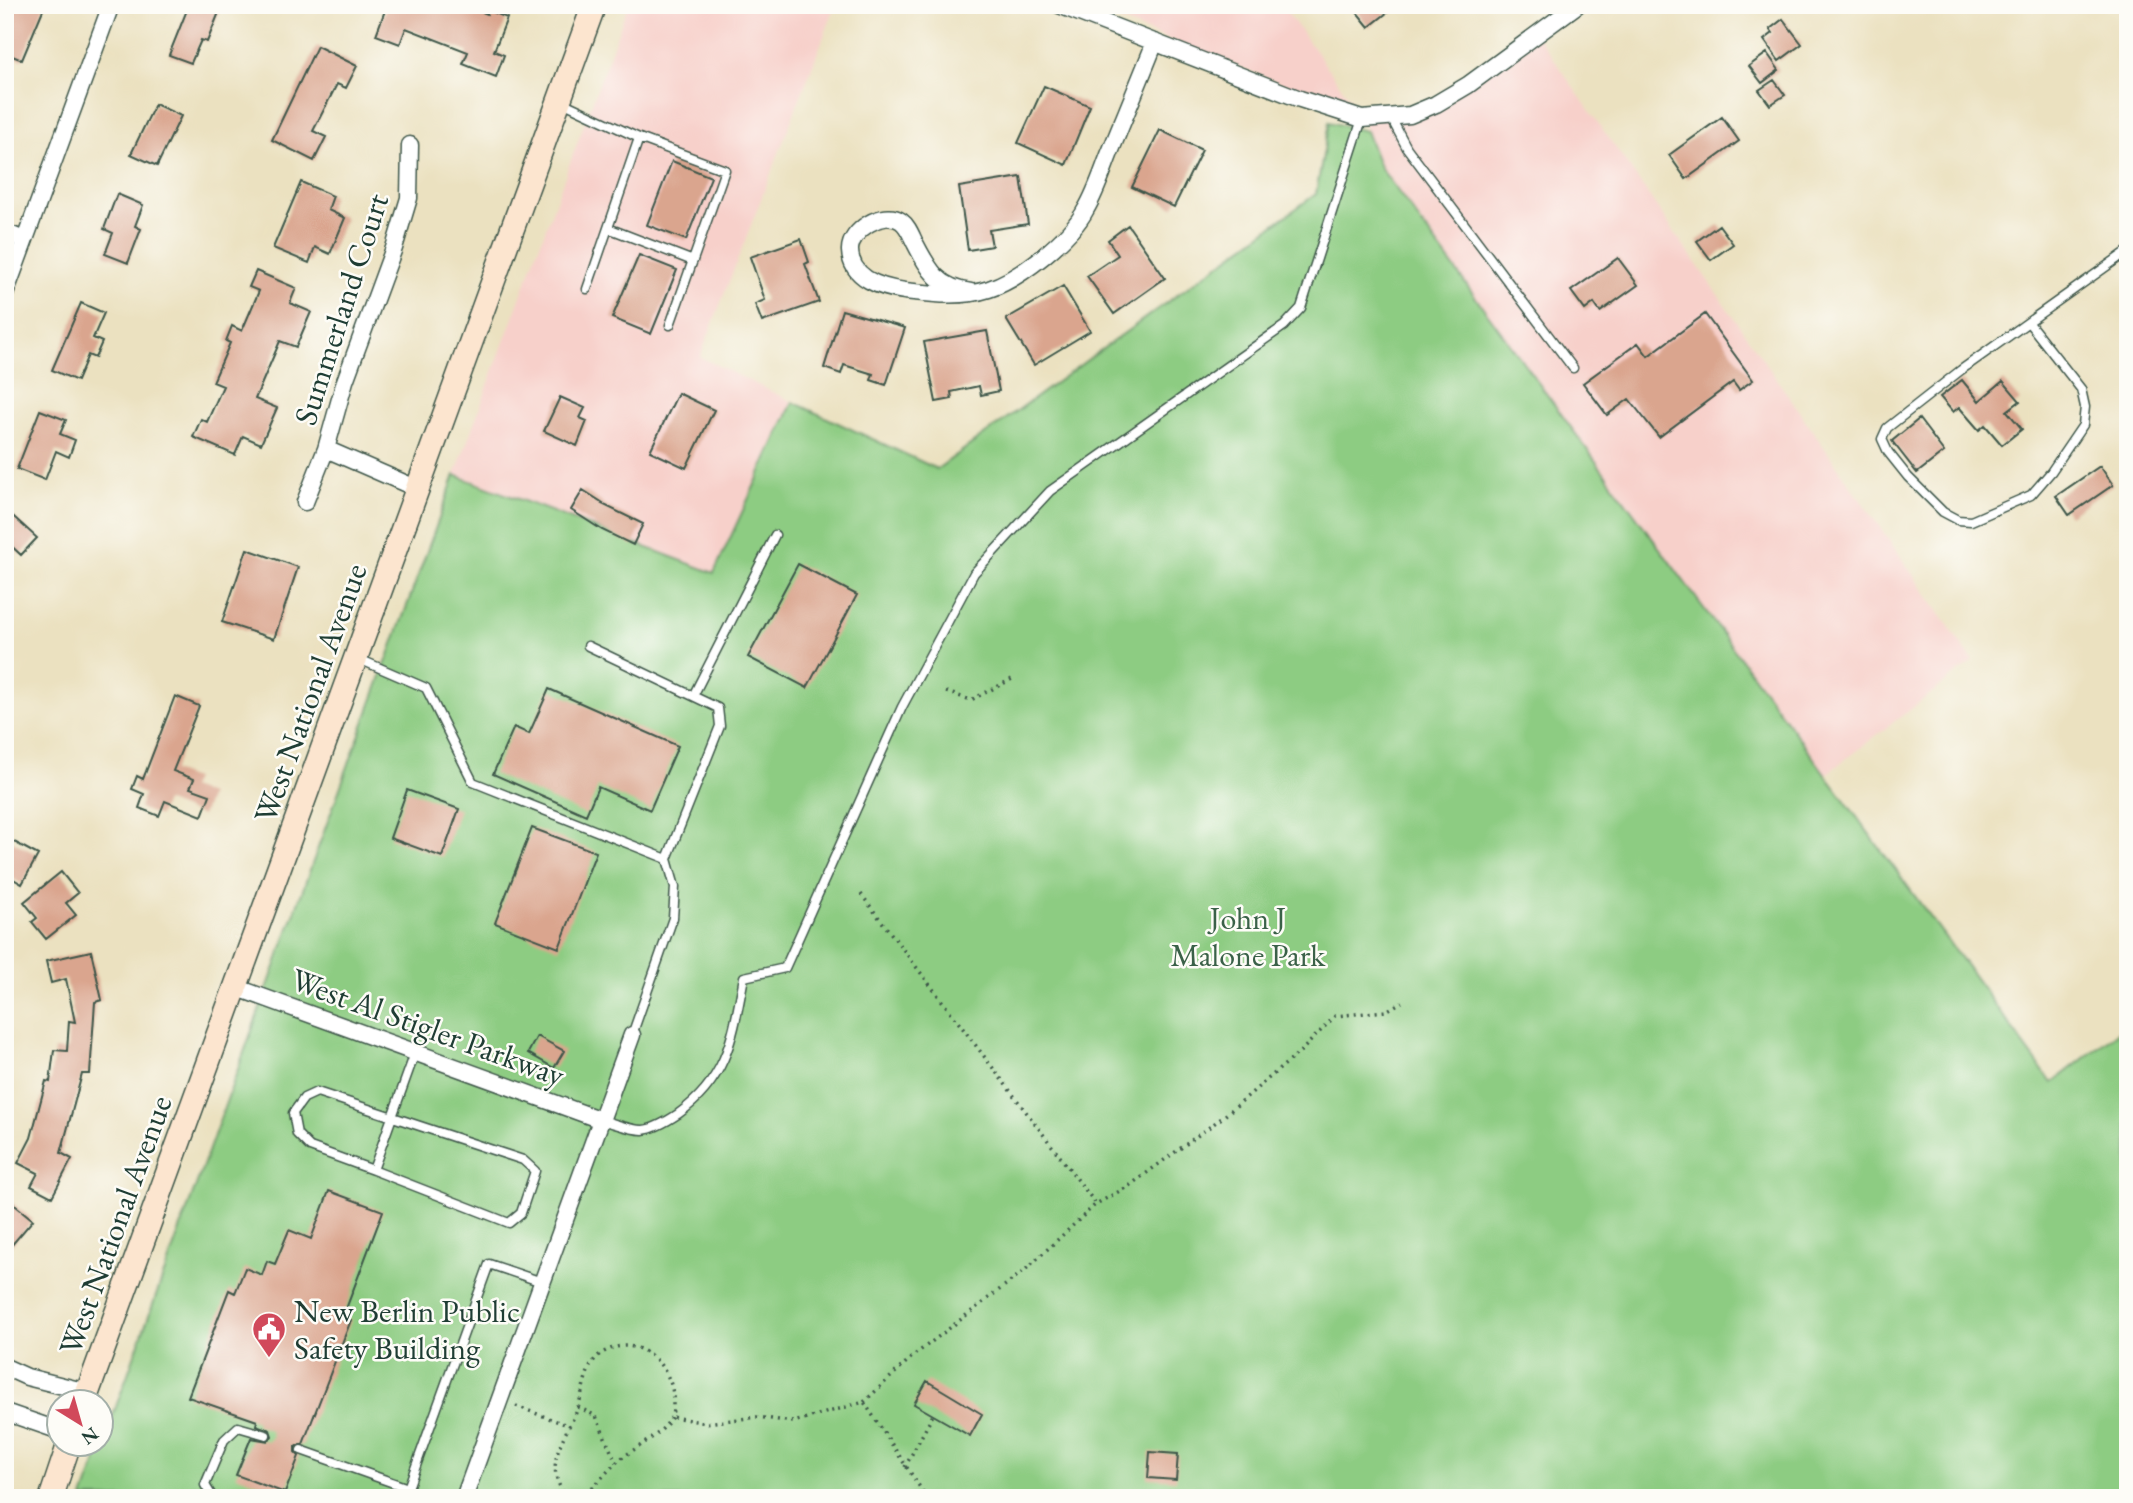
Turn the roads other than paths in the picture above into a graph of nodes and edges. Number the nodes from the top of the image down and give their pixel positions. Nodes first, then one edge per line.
1 (111, 5) edge
2 (594, 5) edge
3 (1059, 5) edge
4 (1577, 5) edge
5 (1155, 43) junction
6 (559, 100) junction
7 (1390, 116) junction
8 (1362, 119) junction
9 (639, 138) junction
10 (410, 145) dead end
11 (608, 228) junction
12 (5, 232) edge
13 (24, 240) junction
14 (2128, 251) edge
15 (693, 261) junction
16 (587, 289) dead end
17 (971, 292) junction
18 (5, 294) edge
19 (2029, 323) junction
20 (670, 325) dead end
21 (1573, 368) dead end
22 (326, 449) junction
23 (418, 489) junction
24 (305, 502) dead end
25 (775, 535) dead end
26 (588, 646) dead end
27 (356, 658) junction
28 (693, 695) junction
29 (667, 859) junction
30 (235, 987) junction
31 (632, 1035) joint
32 (415, 1053) junction
33 (392, 1116) junction
34 (601, 1120) junction
35 (373, 1170) junction
36 (542, 1282) junction
37 (5, 1367) edge
38 (59, 1388) edge
39 (88, 1388) edge
40 (5, 1412) edge
41 (46, 1426) edge
42 (266, 1435) dead end
43 (301, 1450) dead end
44 (64, 1458) edge
45 (51, 1498) edge
46 (213, 1498) edge
47 (464, 1498) edge

1 - 13 street
2 - 6 main road, West National Avenue
3 - 5 street
4 - 7 street
5 - 8 street
5 - 17 street
6 - 9 lane
6 - 23 main road, West National Avenue
7 - 8 street
7 - 21 lane
8 - 34 lane
9 - 11 lane
9 - 15 lane
10 - 22 street, Summerland Court
11 - 15 lane
11 - 16 lane
12 - 13 street
13 - 18 street
14 - 19 lane
15 - 20 lane
17 - 17 street
19 - 19 lane
22 - 23 street, Summerland Court
22 - 24 street, Summerland Court
23 - 27 main road, West National Avenue
25 - 28 lane
26 - 28 lane
27 - 29 lane
27 - 30 main road, West National Avenue
28 - 29 lane
29 - 31 lane
30 - 32 street, West Al Stigler Parkway
30 - 39 main road, West National Avenue
31 - 34 street
32 - 33 lane
32 - 34 street, West Al Stigler Parkway
33 - 35 lane
33 - 35 lane
33 - 35 lane
34 - 36 street
36 - 43 lane
36 - 47 street
37 - 38 street
40 - 41 street
42 - 46 lane
44 - 45 main road

